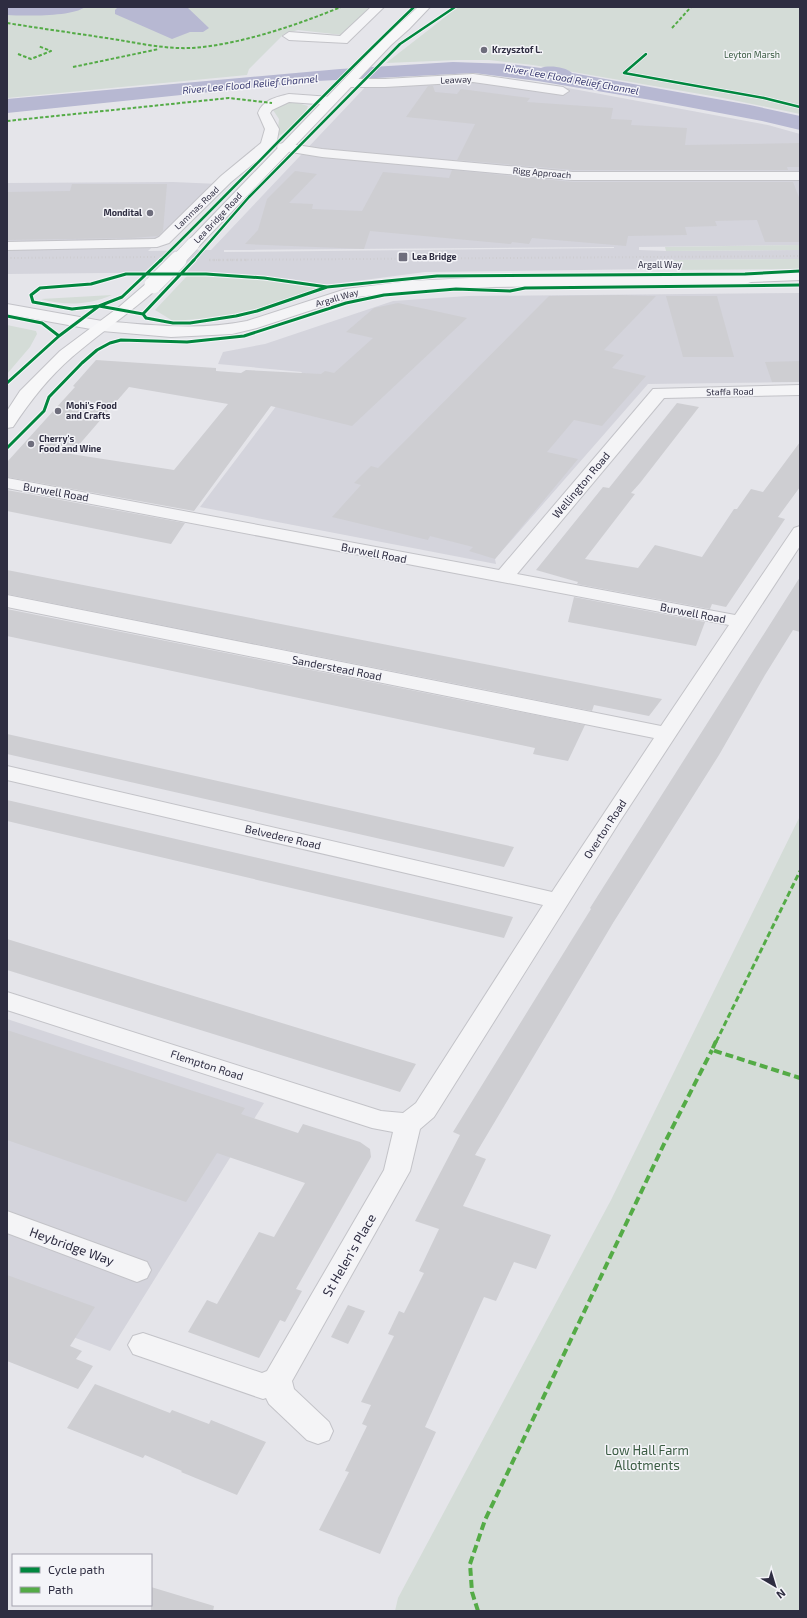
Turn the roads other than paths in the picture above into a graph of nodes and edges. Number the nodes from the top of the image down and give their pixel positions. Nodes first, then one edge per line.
1 (378, 7) edge
2 (424, 7) edge
3 (289, 36) dead end
4 (350, 81) junction
5 (563, 91) dead end
6 (331, 101) junction
7 (284, 147) junction
8 (800, 176) edge
9 (7, 246) edge
10 (800, 276) edge
11 (744, 280) junction
12 (800, 281) edge
13 (7, 309) edge
14 (102, 326) junction
15 (800, 390) edge
16 (659, 393) joint
17 (7, 422) edge
18 (7, 483) edge
19 (800, 532) edge
20 (503, 578) junction
21 (7, 601) edge
22 (742, 622) junction
23 (668, 734) junction
24 (7, 773) edge
25 (558, 901) junction
26 (7, 1001) edge
27 (408, 1124) junction
28 (7, 1222) edge
29 (136, 1270) dead end
30 (143, 1345) dead end
31 (277, 1380) junction
32 (318, 1431) dead end

1 - 3 street
2 - 4 main road, Lea Bridge Road
4 - 5 street, Leaway
4 - 6 main road, Lea Bridge Road
6 - 7 main road, Lea Bridge Road
6 - 9 street, Lammas Road
7 - 8 street, Rigg Approach
7 - 14 main road, Lea Bridge Road, bridge
10 - 11 street, Argall Way
11 - 12 street, Argall Way
11 - 14 street, Argall Way
13 - 14 street, Argall Way
14 - 17 main road, Lea Bridge Road
15 - 16 street, Staffa Road
16 - 20 street, Wellington Road
18 - 20 street, Burwell Road
19 - 22 street, Overton Road
20 - 22 street, Burwell Road
21 - 23 street, Sanderstead Road
22 - 23 street, Overton Road
23 - 25 street, Overton Road
24 - 25 street, Belvedere Road
25 - 27 street, Overton Road
26 - 27 street, Flempton Road
27 - 31 street, St Helen's Place
28 - 29 street, Heybridge Way
30 - 31 street
31 - 32 street

